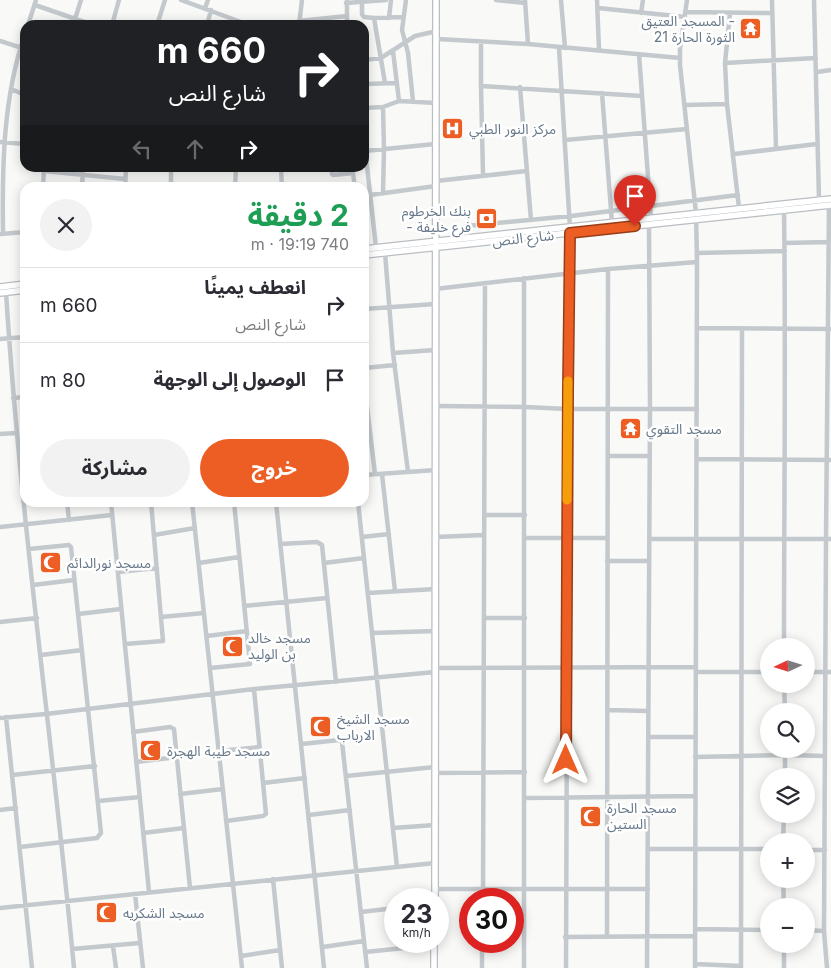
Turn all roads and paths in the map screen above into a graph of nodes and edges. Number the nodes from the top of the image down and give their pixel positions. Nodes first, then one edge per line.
1 (81, 0) edge
2 (120, 0) edge
3 (165, 0) edge
4 (181, 0) edge
5 (208, 0) edge
6 (302, 0) edge
7 (386, 0) edge
8 (391, 0) edge
9 (406, 0) edge
10 (436, 0) edge
11 (496, 0) edge
12 (561, 0) edge
13 (597, 0) edge
14 (643, 0) edge
15 (687, 0) edge
16 (772, 0) edge
17 (814, 0) edge
18 (362, 1) edge
19 (525, 1) edge
20 (347, 2) edge
21 (35, 3) edge
22 (598, 8) junction
23 (208, 9) junction
24 (641, 13) junction
25 (730, 13) junction
26 (772, 13) junction
27 (685, 15) junction
28 (346, 16) junction
29 (374, 18) junction
30 (389, 18) junction
31 (403, 18) junction
32 (76, 19) junction
33 (30, 20) edge
34 (79, 20) edge
35 (114, 20) edge
36 (159, 20) edge
37 (207, 20) edge
38 (236, 20) edge
39 (299, 20) edge
40 (319, 20) edge
41 (346, 20) edge
42 (437, 32) junction
43 (437, 39) junction
44 (0, 40) edge
45 (404, 42) junction
46 (480, 42) junction
47 (528, 44) junction
48 (20, 47) edge
49 (559, 48) junction
50 (564, 48) junction
51 (599, 50) junction
52 (393, 51) junction
53 (639, 54) junction
54 (20, 58) edge
55 (381, 58) junction
56 (680, 58) junction
57 (816, 58) junction
58 (369, 59) edge
59 (775, 60) junction
60 (725, 63) junction
61 (831, 70) edge
62 (816, 72) junction
63 (385, 83) junction
64 (397, 83) junction
65 (369, 84) edge
66 (481, 86) junction
67 (520, 87) junction
68 (11, 89) junction
69 (561, 90) junction
70 (20, 93) edge
71 (602, 93) junction
72 (642, 96) junction
73 (399, 101) junction
74 (413, 101) junction
75 (436, 103) junction
76 (685, 104) junction
77 (727, 104) junction
78 (382, 107) junction
79 (369, 108) edge
80 (687, 129) junction
81 (645, 132) junction
82 (605, 136) junction
83 (565, 140) junction
84 (3, 142) edge
85 (20, 144) edge
86 (436, 144) junction
87 (817, 144) junction
88 (776, 148) junction
89 (384, 149) junction
90 (369, 151) edge
91 (734, 154) junction
92 (527, 170) junction
93 (63, 172) edge
94 (126, 172) edge
95 (332, 172) edge
96 (352, 173) joint
97 (82, 175) junction
98 (483, 175) junction
99 (125, 179) joint
100 (82, 182) edge
101 (354, 182) edge
102 (436, 184) junction
103 (369, 185) edge
104 (370, 193) junction
105 (383, 193) junction
106 (738, 195) junction
107 (819, 200) junction
108 (695, 201) junction
109 (830, 203) edge
110 (651, 206) junction
111 (740, 208) junction
112 (784, 209) junction
113 (611, 211) junction
114 (571, 216) junction
115 (697, 216) junction
116 (531, 220) junction
117 (650, 222) junction
118 (612, 223) junction
119 (494, 224) junction
120 (570, 230) junction
121 (20, 232) edge
122 (1, 234) edge
123 (495, 235) junction
124 (466, 238) junction
125 (829, 239) edge
126 (785, 243) junction
127 (437, 244) junction
128 (376, 247) junction
129 (369, 248) edge
130 (785, 251) junction
131 (386, 253) junction
132 (697, 253) junction
133 (369, 255) edge
134 (697, 262) junction
135 (648, 266) junction
136 (608, 270) junction
137 (569, 274) junction
138 (524, 278) junction
139 (485, 283) junction
140 (20, 285) edge
141 (0, 287) edge
142 (435, 289) junction
143 (20, 290) edge
144 (3, 292) edge
145 (435, 304) junction
146 (389, 306) junction
147 (369, 308) edge
148 (698, 328) junction
149 (742, 328) junction
150 (784, 329) junction
151 (829, 329) edge
152 (20, 337) edge
153 (9, 338) junction
154 (0, 340) edge
155 (435, 350) junction
156 (393, 353) junction
157 (395, 365) junction
158 (369, 368) edge
159 (20, 397) edge
160 (14, 398) junction
161 (436, 406) junction
162 (484, 406) junction
163 (525, 407) junction
164 (568, 409) junction
165 (608, 409) junction
166 (650, 409) junction
167 (697, 409) junction
168 (369, 423) edge
169 (17, 432) junction
170 (0, 434) edge
171 (20, 449) edge
172 (608, 456) junction
173 (649, 456) junction
174 (697, 459) junction
175 (742, 459) junction
176 (786, 459) junction
177 (829, 460) edge
178 (436, 470) junction
179 (408, 472) junction
180 (375, 474) junction
181 (382, 474) junction
182 (369, 475) edge
183 (26, 507) edge
184 (67, 507) edge
185 (111, 507) edge
186 (152, 507) edge
187 (193, 507) edge
188 (234, 507) edge
189 (276, 507) edge
190 (359, 507) edge
191 (112, 515) junction
192 (484, 515) junction
193 (525, 515) junction
194 (68, 520) junction
195 (27, 524) junction
196 (0, 527) edge
197 (195, 528) junction
198 (389, 534) junction
199 (154, 535) junction
200 (484, 535) junction
201 (362, 537) junction
202 (435, 537) junction
203 (525, 538) junction
204 (567, 538) junction
205 (607, 538) junction
206 (649, 538) junction
207 (696, 539) junction
208 (742, 539) junction
209 (784, 539) junction
210 (828, 539) edge
211 (280, 544) junction
212 (29, 548) junction
213 (239, 557) junction
214 (364, 558) junction
215 (607, 561) junction
216 (649, 561) junction
217 (199, 563) junction
218 (324, 563) junction
219 (157, 568) junction
220 (118, 572) junction
221 (74, 580) junction
222 (33, 585) junction
223 (435, 589) junction
224 (395, 591) junction
225 (368, 593) junction
226 (327, 598) junction
227 (285, 602) junction
228 (244, 606) junction
229 (122, 610) junction
230 (204, 613) junction
231 (78, 614) junction
232 (161, 617) junction
233 (37, 618) junction
234 (484, 618) junction
235 (525, 618) junction
236 (0, 622) edge
237 (435, 631) junction
238 (246, 632) junction
239 (372, 633) junction
240 (207, 636) junction
241 (784, 638) edge
242 (125, 644) junction
243 (82, 650) junction
244 (41, 655) junction
245 (483, 667) junction
246 (525, 667) junction
247 (567, 667) junction
248 (607, 667) junction
249 (648, 667) junction
250 (210, 668) junction
251 (696, 669) junction
252 (435, 670) junction
253 (742, 672) junction
254 (760, 672) edge
255 (815, 672) edge
256 (828, 672) edge
257 (377, 678) junction
258 (336, 682) junction
259 (294, 686) junction
260 (254, 689) junction
261 (213, 695) junction
262 (131, 703) junction
263 (88, 709) junction
264 (607, 710) junction
265 (648, 711) junction
266 (46, 714) junction
267 (6, 717) junction
268 (0, 718) edge
269 (134, 732) junction
270 (648, 737) junction
271 (696, 737) junction
272 (302, 744) junction
273 (260, 747) junction
274 (219, 751) junction
275 (742, 756) junction
276 (760, 756) edge
277 (815, 756) edge
278 (825, 756) junction
279 (178, 757) junction
280 (695, 757) junction
281 (136, 762) junction
282 (95, 766) junction
283 (53, 770) junction
284 (435, 770) junction
285 (387, 772) junction
286 (483, 772) junction
287 (524, 772) junction
288 (12, 775) junction
289 (346, 776) junction
290 (305, 778) junction
291 (828, 779) edge
292 (263, 783) junction
293 (223, 789) junction
294 (180, 794) junction
295 (648, 796) junction
296 (695, 796) junction
297 (140, 797) junction
298 (566, 797) junction
299 (607, 797) junction
300 (525, 798) junction
301 (98, 801) junction
302 (16, 808) junction
303 (0, 810) edge
304 (350, 810) junction
305 (309, 815) junction
306 (226, 821) junction
307 (435, 824) junction
308 (184, 828) junction
309 (393, 828) junction
310 (143, 834) junction
311 (61, 843) junction
312 (20, 848) junction
313 (648, 849) junction
314 (695, 849) junction
315 (741, 849) junction
316 (760, 849) edge
317 (815, 850) edge
318 (826, 850) junction
319 (435, 863) junction
320 (397, 867) junction
321 (356, 871) junction
322 (828, 873) edge
323 (315, 875) junction
324 (274, 879) junction
325 (233, 884) junction
326 (190, 888) junction
327 (435, 888) edge
328 (483, 888) edge
329 (525, 889) junction
330 (566, 889) junction
331 (607, 889) junction
332 (648, 889) junction
333 (149, 892) junction
334 (135, 894) junction
335 (67, 901) junction
336 (26, 905) junction
337 (0, 908) edge
338 (384, 909) edge
339 (361, 912) junction
340 (695, 929) junction
341 (742, 930) junction
342 (760, 930) edge
343 (815, 930) edge
344 (824, 930) junction
345 (647, 936) junction
346 (695, 936) junction
347 (565, 937) junction
348 (607, 937) junction
349 (364, 942) junction
350 (140, 943) junction
351 (113, 946) junction
352 (323, 947) junction
353 (72, 949) junction
354 (280, 950) junction
355 (384, 950) edge
356 (365, 952) junction
357 (434, 953) edge
358 (482, 953) edge
359 (784, 953) edge
360 (240, 956) junction
361 (695, 966) edge
362 (741, 967) edge
363 (32, 968) edge
364 (74, 968) edge
365 (116, 968) edge
366 (143, 968) edge
367 (242, 968) edge
368 (282, 968) edge
369 (324, 968) edge
370 (367, 968) edge
371 (434, 968) edge
372 (482, 968) edge
373 (524, 968) edge
374 (566, 968) edge
375 (647, 968) edge
376 (784, 968) edge
377 (827, 968) edge

1 - 32 street
2 - 35 street
3 - 36 street
4 - 23 street
5 - 23 street
6 - 39 street
7 - 18 street
8 - 30 street
9 - 31 street
10 - 42 main road
11 - 19 street
12 - 50 street
13 - 22 street
14 - 24 street
15 - 27 street
16 - 26 street
17 - 57 street
18 - 20 street
18 - 29 street
19 - 47 street
20 - 28 street
21 - 32 street
21 - 33 street
22 - 24 street
22 - 51 street
23 - 37 street
23 - 38 street
24 - 27 street
25 - 26 street
25 - 27 street
25 - 60 street
26 - 59 street
27 - 56 street
28 - 40 street
28 - 41 street
29 - 30 street
29 - 55 street
30 - 31 street
31 - 45 street
32 - 34 street
42 - 43 main road
42 - 45 street
43 - 46 street
43 - 75 main road
44 - 48 street
45 - 52 street
45 - 74 street
46 - 47 street
46 - 66 street
47 - 49 street
49 - 50 street
49 - 69 street
50 - 51 street
51 - 53 street
52 - 55 street
52 - 64 street
53 - 56 street
53 - 72 street
54 - 68 street
55 - 58 street
55 - 63 street
56 - 76 street
57 - 59 street
57 - 62 street
59 - 60 street
59 - 88 street
60 - 77 street
61 - 62 street
62 - 87 street
63 - 64 street
63 - 65 street
64 - 73 street
66 - 67 street
66 - 98 street
67 - 69 street
67 - 92 street
68 - 70 street
68 - 84 street
69 - 71 street
69 - 83 street
71 - 72 street
71 - 82 street
72 - 81 street
73 - 74 street
73 - 78 street
74 - 75 street
75 - 86 main road
76 - 77 street
76 - 80 street
77 - 91 street
78 - 79 street
78 - 89 street
80 - 81 street
80 - 108 street
81 - 82 street
81 - 110 street
82 - 83 street
82 - 113 street
83 - 114 street
84 - 85 street
84 - 122 street
86 - 89 street
86 - 102 main road
87 - 88 street
87 - 107 street
88 - 91 street
89 - 90 street
89 - 105 street
91 - 106 street
92 - 98 street
92 - 116 street
93 - 97 street
94 - 99 street
95 - 96 street
96 - 101 street
97 - 99 street
97 - 100 street
98 - 102 street
102 - 105 street
102 - 127 main road
103 - 104 street
104 - 105 street
104 - 128 street
106 - 108 street
106 - 111 street
107 - 109 main road, شارع النص
107 - 111 main road, شارع النص
108 - 110 street
108 - 115 street
109 - 112 main road, شارع النص
109 - 125 street
110 - 113 street
110 - 117 street
111 - 115 main road, شارع النص
112 - 115 main road, شارع النص
112 - 126 street
113 - 114 street
113 - 118 street
114 - 116 street
114 - 120 street
115 - 117 main road, شارع النص
115 - 132 street
116 - 119 street
117 - 118 main road, شارع النص
117 - 120 main road, شارع النص
117 - 135 street
118 - 120 main road, شارع النص
119 - 123 street
119 - 124 street
120 - 123 main road, شارع النص
120 - 127 main road, شارع النص
120 - 137 street
121 - 122 street
123 - 124 main road, شارع النص
124 - 127 main road, شارع النص
125 - 126 street
125 - 151 street
126 - 130 street
127 - 128 main road, شارع النص
127 - 131 main road, شارع النص
127 - 142 main road
128 - 129 main road, شارع النص
130 - 132 street
130 - 150 street
131 - 133 main road, شارع النص
131 - 146 street
132 - 134 street
134 - 135 street
134 - 148 street
135 - 136 street
135 - 166 street
136 - 137 street
136 - 165 street
137 - 138 street
137 - 164 street
138 - 139 street
138 - 163 street
139 - 142 street
139 - 162 street
140 - 141 main road
142 - 145 main road
143 - 144 main road
144 - 153 street
145 - 146 street
145 - 155 main road
146 - 147 street
146 - 156 street
148 - 149 street
148 - 167 street
149 - 150 street
149 - 175 street
150 - 151 street
150 - 176 street
151 - 177 street
152 - 153 street
153 - 154 street
153 - 160 street
155 - 156 street
155 - 161 main road
156 - 157 street
157 - 158 street
157 - 179 street
159 - 160 street
160 - 169 street
161 - 162 street
161 - 178 main road
162 - 163 street
162 - 192 street
163 - 164 street
163 - 193 street
164 - 165 street
164 - 204 street
165 - 166 street
165 - 172 street
166 - 167 street
166 - 173 street
167 - 174 street
168 - 180 street
169 - 170 street
169 - 171 street
172 - 173 street
172 - 205 street
173 - 206 street
174 - 175 street
174 - 207 street
175 - 176 street
175 - 208 street
176 - 177 street
176 - 209 street
177 - 210 street
178 - 179 street
178 - 202 main road
179 - 181 street
180 - 181 street
180 - 182 street
181 - 198 street
183 - 195 street
184 - 194 street
185 - 191 street
186 - 199 street
187 - 197 street
188 - 213 street
189 - 211 street
190 - 201 street
191 - 194 street
191 - 220 street
192 - 193 street
192 - 200 street
193 - 203 street
194 - 195 street
195 - 196 street
195 - 212 street
197 - 199 street
197 - 217 street
198 - 201 street
198 - 224 street
199 - 219 street
200 - 202 street
200 - 234 street
201 - 214 street
202 - 223 main road
203 - 204 street
203 - 235 street
204 - 205 street
204 - 247 street
205 - 215 street
206 - 207 street
206 - 216 street
207 - 208 street
207 - 251 street
208 - 209 street
208 - 253 street
209 - 210 street
209 - 241 street
210 - 256 street
211 - 218 street
211 - 227 street
212 - 221 street
212 - 222 street
213 - 217 street
213 - 228 street
214 - 218 street
214 - 225 street
215 - 216 street
215 - 248 street
216 - 249 street
217 - 230 street
218 - 226 street
219 - 220 street
219 - 232 street
220 - 229 street
221 - 222 street
221 - 231 street
222 - 233 street
223 - 224 street
223 - 237 main road
224 - 225 street
225 - 239 street
226 - 227 street
226 - 258 street
227 - 228 street
227 - 259 street
228 - 238 street
229 - 231 street
229 - 242 street
230 - 232 street
230 - 240 street
231 - 243 street
232 - 242 street
233 - 236 street
233 - 244 street
234 - 235 street
234 - 245 street
235 - 246 street
237 - 239 street
237 - 252 main road
238 - 240 street
238 - 250 street
239 - 257 street
240 - 250 street
242 - 262 street
243 - 244 street
243 - 263 street
244 - 266 street
245 - 246 street
245 - 252 street
245 - 286 street
246 - 247 street
246 - 287 street
247 - 248 street
247 - 298 street
248 - 249 street
248 - 264 street
249 - 251 street
249 - 265 street
250 - 261 street
251 - 253 street
251 - 271 street
252 - 257 street
252 - 284 main road
253 - 254 street
253 - 275 street
255 - 256 street
256 - 278 street
257 - 258 street
257 - 285 street
258 - 259 street
259 - 260 street
259 - 272 street
260 - 261 street
260 - 273 street
261 - 262 street
261 - 274 street
262 - 263 street
262 - 269 street
263 - 266 street
263 - 282 street
264 - 265 street
264 - 299 street
265 - 270 street
266 - 267 street
266 - 283 street
267 - 268 street
267 - 288 street
269 - 279 street
269 - 281 street
270 - 271 street
270 - 295 street
271 - 280 street
272 - 289 street
272 - 290 street
273 - 274 street
273 - 292 street
274 - 293 street
275 - 276 street
275 - 280 street
275 - 315 street
277 - 278 street
278 - 291 street
279 - 281 street
279 - 294 street
280 - 296 street
281 - 297 street
282 - 283 street
282 - 301 street
283 - 288 street
283 - 311 street
284 - 285 street
284 - 286 street
284 - 307 main road
285 - 289 street
285 - 309 street
286 - 287 street
286 - 328 street
287 - 300 street
288 - 302 street
289 - 304 street
290 - 292 street
290 - 305 street
291 - 318 street
292 - 306 street
293 - 294 street
293 - 306 street
294 - 308 street
295 - 296 street
295 - 299 street
295 - 313 street
296 - 314 street
297 - 301 street
297 - 310 street
298 - 299 street
298 - 300 street
298 - 330 street
299 - 331 street
300 - 329 street
301 - 311 street
302 - 303 street
302 - 312 street
304 - 305 street
304 - 321 street
305 - 323 street
306 - 325 street
307 - 309 street
307 - 319 main road
308 - 310 street
308 - 326 street
309 - 320 street
310 - 333 street
311 - 312 street
311 - 335 street
312 - 336 street
313 - 314 street
313 - 332 street
314 - 315 street
314 - 340 street
315 - 316 street
315 - 341 street
317 - 318 street
318 - 322 street
319 - 320 street
319 - 327 main road
320 - 321 street
321 - 323 street
321 - 339 street
322 - 344 street
323 - 324 street
323 - 352 street
324 - 325 street
324 - 354 street
325 - 326 street
325 - 360 street
326 - 333 street
329 - 330 street
329 - 373 street
330 - 331 street
330 - 347 street
331 - 332 street
331 - 348 street
332 - 345 street
333 - 334 street
334 - 335 street
334 - 350 street
335 - 336 street
335 - 353 street
336 - 337 street
336 - 363 street
338 - 339 street
339 - 349 street
340 - 341 street
340 - 346 street
341 - 342 street
341 - 362 street
343 - 344 street
344 - 377 street
345 - 346 street
345 - 348 street
345 - 375 street
346 - 361 street
347 - 348 street
347 - 374 street
349 - 352 street
349 - 356 street
350 - 351 street
350 - 366 street
351 - 353 street
351 - 365 street
352 - 369 street
353 - 364 street
354 - 360 street
354 - 368 street
355 - 356 street
356 - 370 street
357 - 371 main road
358 - 372 street
359 - 376 street
360 - 367 street
361 - 362 street

